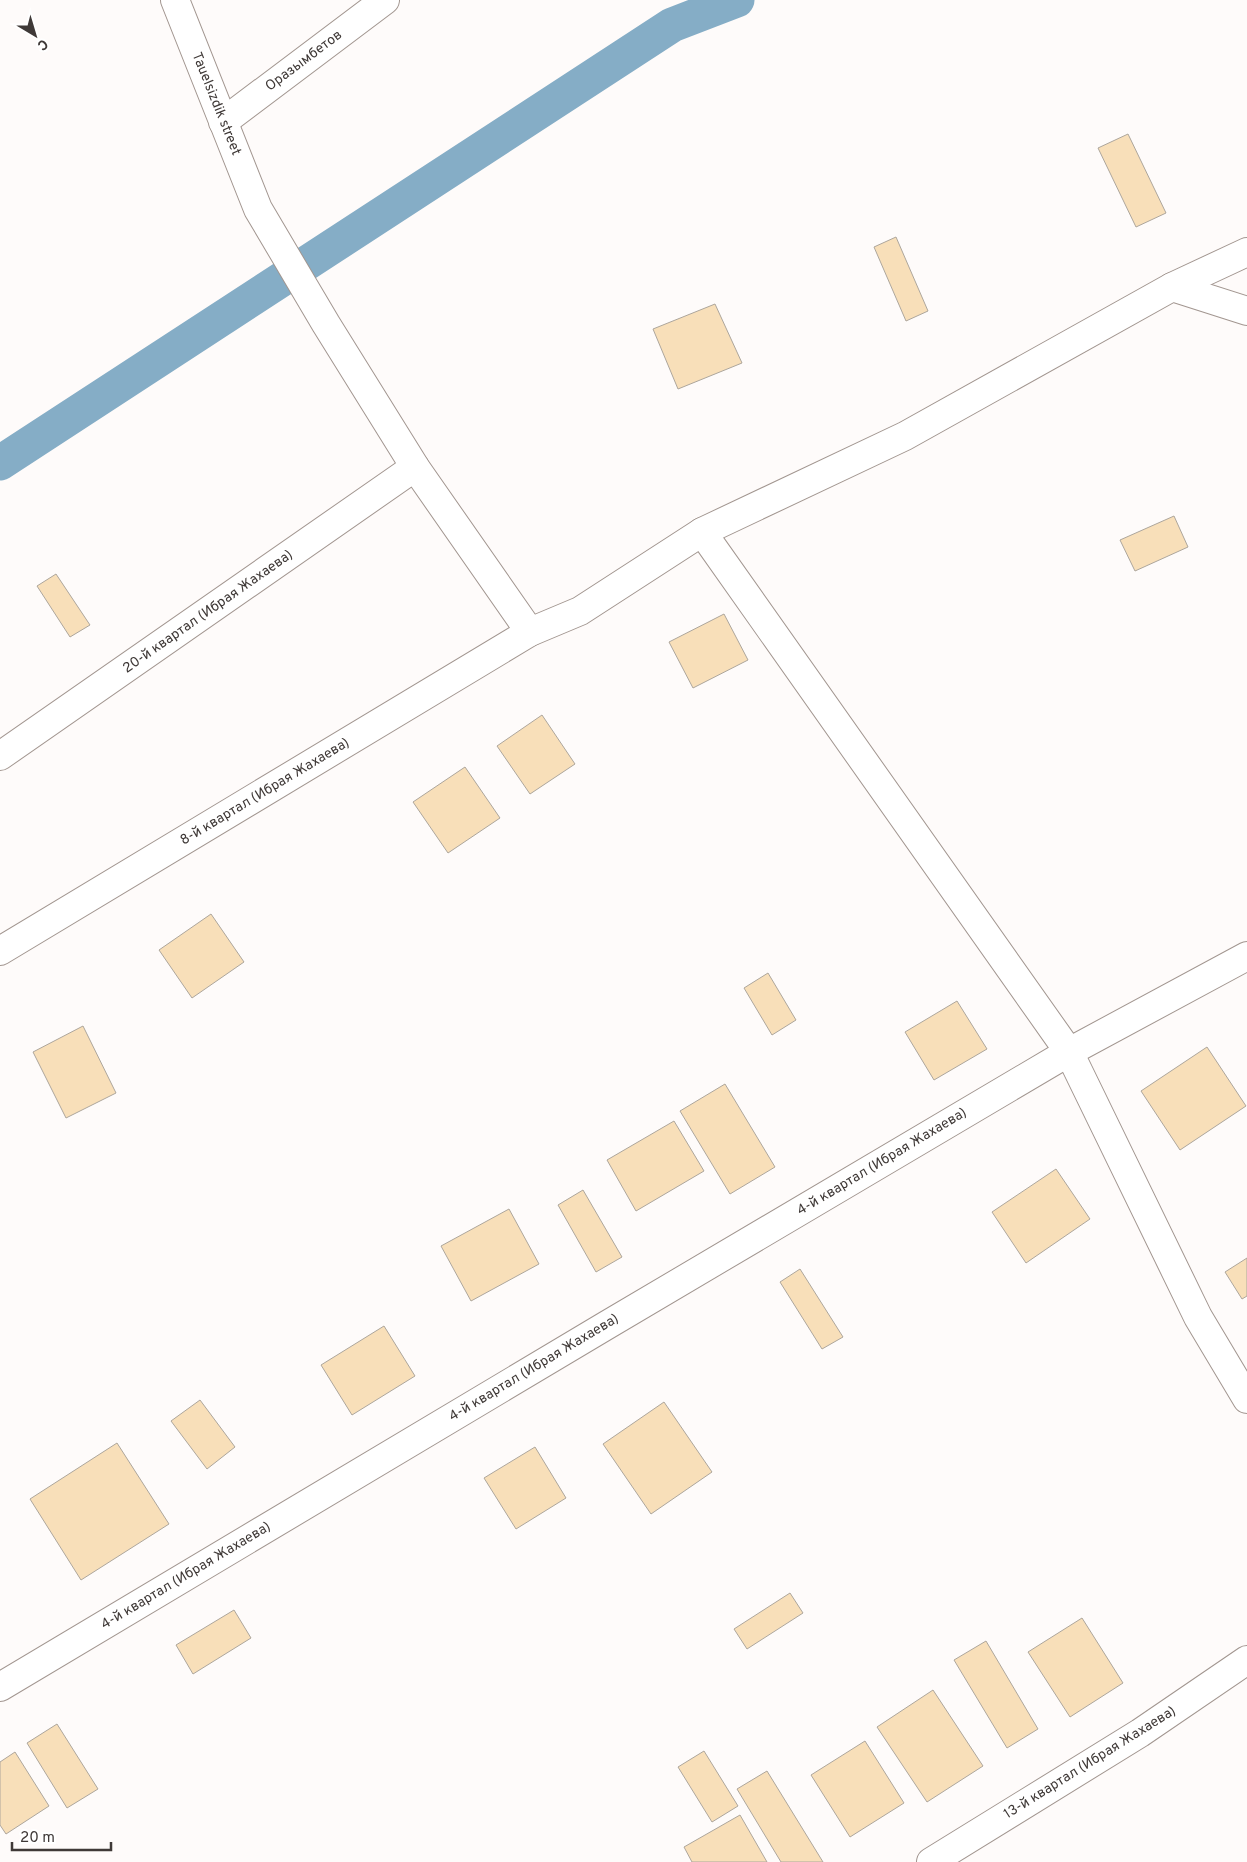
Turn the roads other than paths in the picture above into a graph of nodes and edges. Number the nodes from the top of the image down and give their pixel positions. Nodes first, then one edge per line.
1 (175, 0) edge
2 (385, 0) edge
3 (224, 122) junction
4 (1247, 252) edge
5 (1172, 287) junction
6 (1247, 311) edge
7 (416, 467) junction
8 (702, 532) junction
9 (530, 632) junction
10 (0, 756) edge
11 (0, 951) edge
12 (1247, 956) edge
13 (1069, 1052) junction
14 (1247, 1399) edge
15 (1247, 1660) edge
16 (0, 1687) edge
17 (931, 1862) edge

1 - 3 street, Tauelsizdik street
2 - 3 street, Оразымбетов
3 - 7 street, Tauelsizdik street
4 - 5 street, 8-й квартал (Ибрая Жахаева)
5 - 6 street
5 - 8 street, 8-й квартал (Ибрая Жахаева)
7 - 9 street, Tauelsizdik street
7 - 10 street, 20-й квартал (Ибрая Жахаева)
8 - 9 street, 8-й квартал (Ибрая Жахаева)
8 - 13 street
9 - 11 street, 8-й квартал (Ибрая Жахаева)
12 - 13 street, 4-й квартал (Ибрая Жахаева)
13 - 14 street
13 - 16 street, 4-й квартал (Ибрая Жахаева)
15 - 17 street, 13-й квартал (Ибрая Жахаева)

